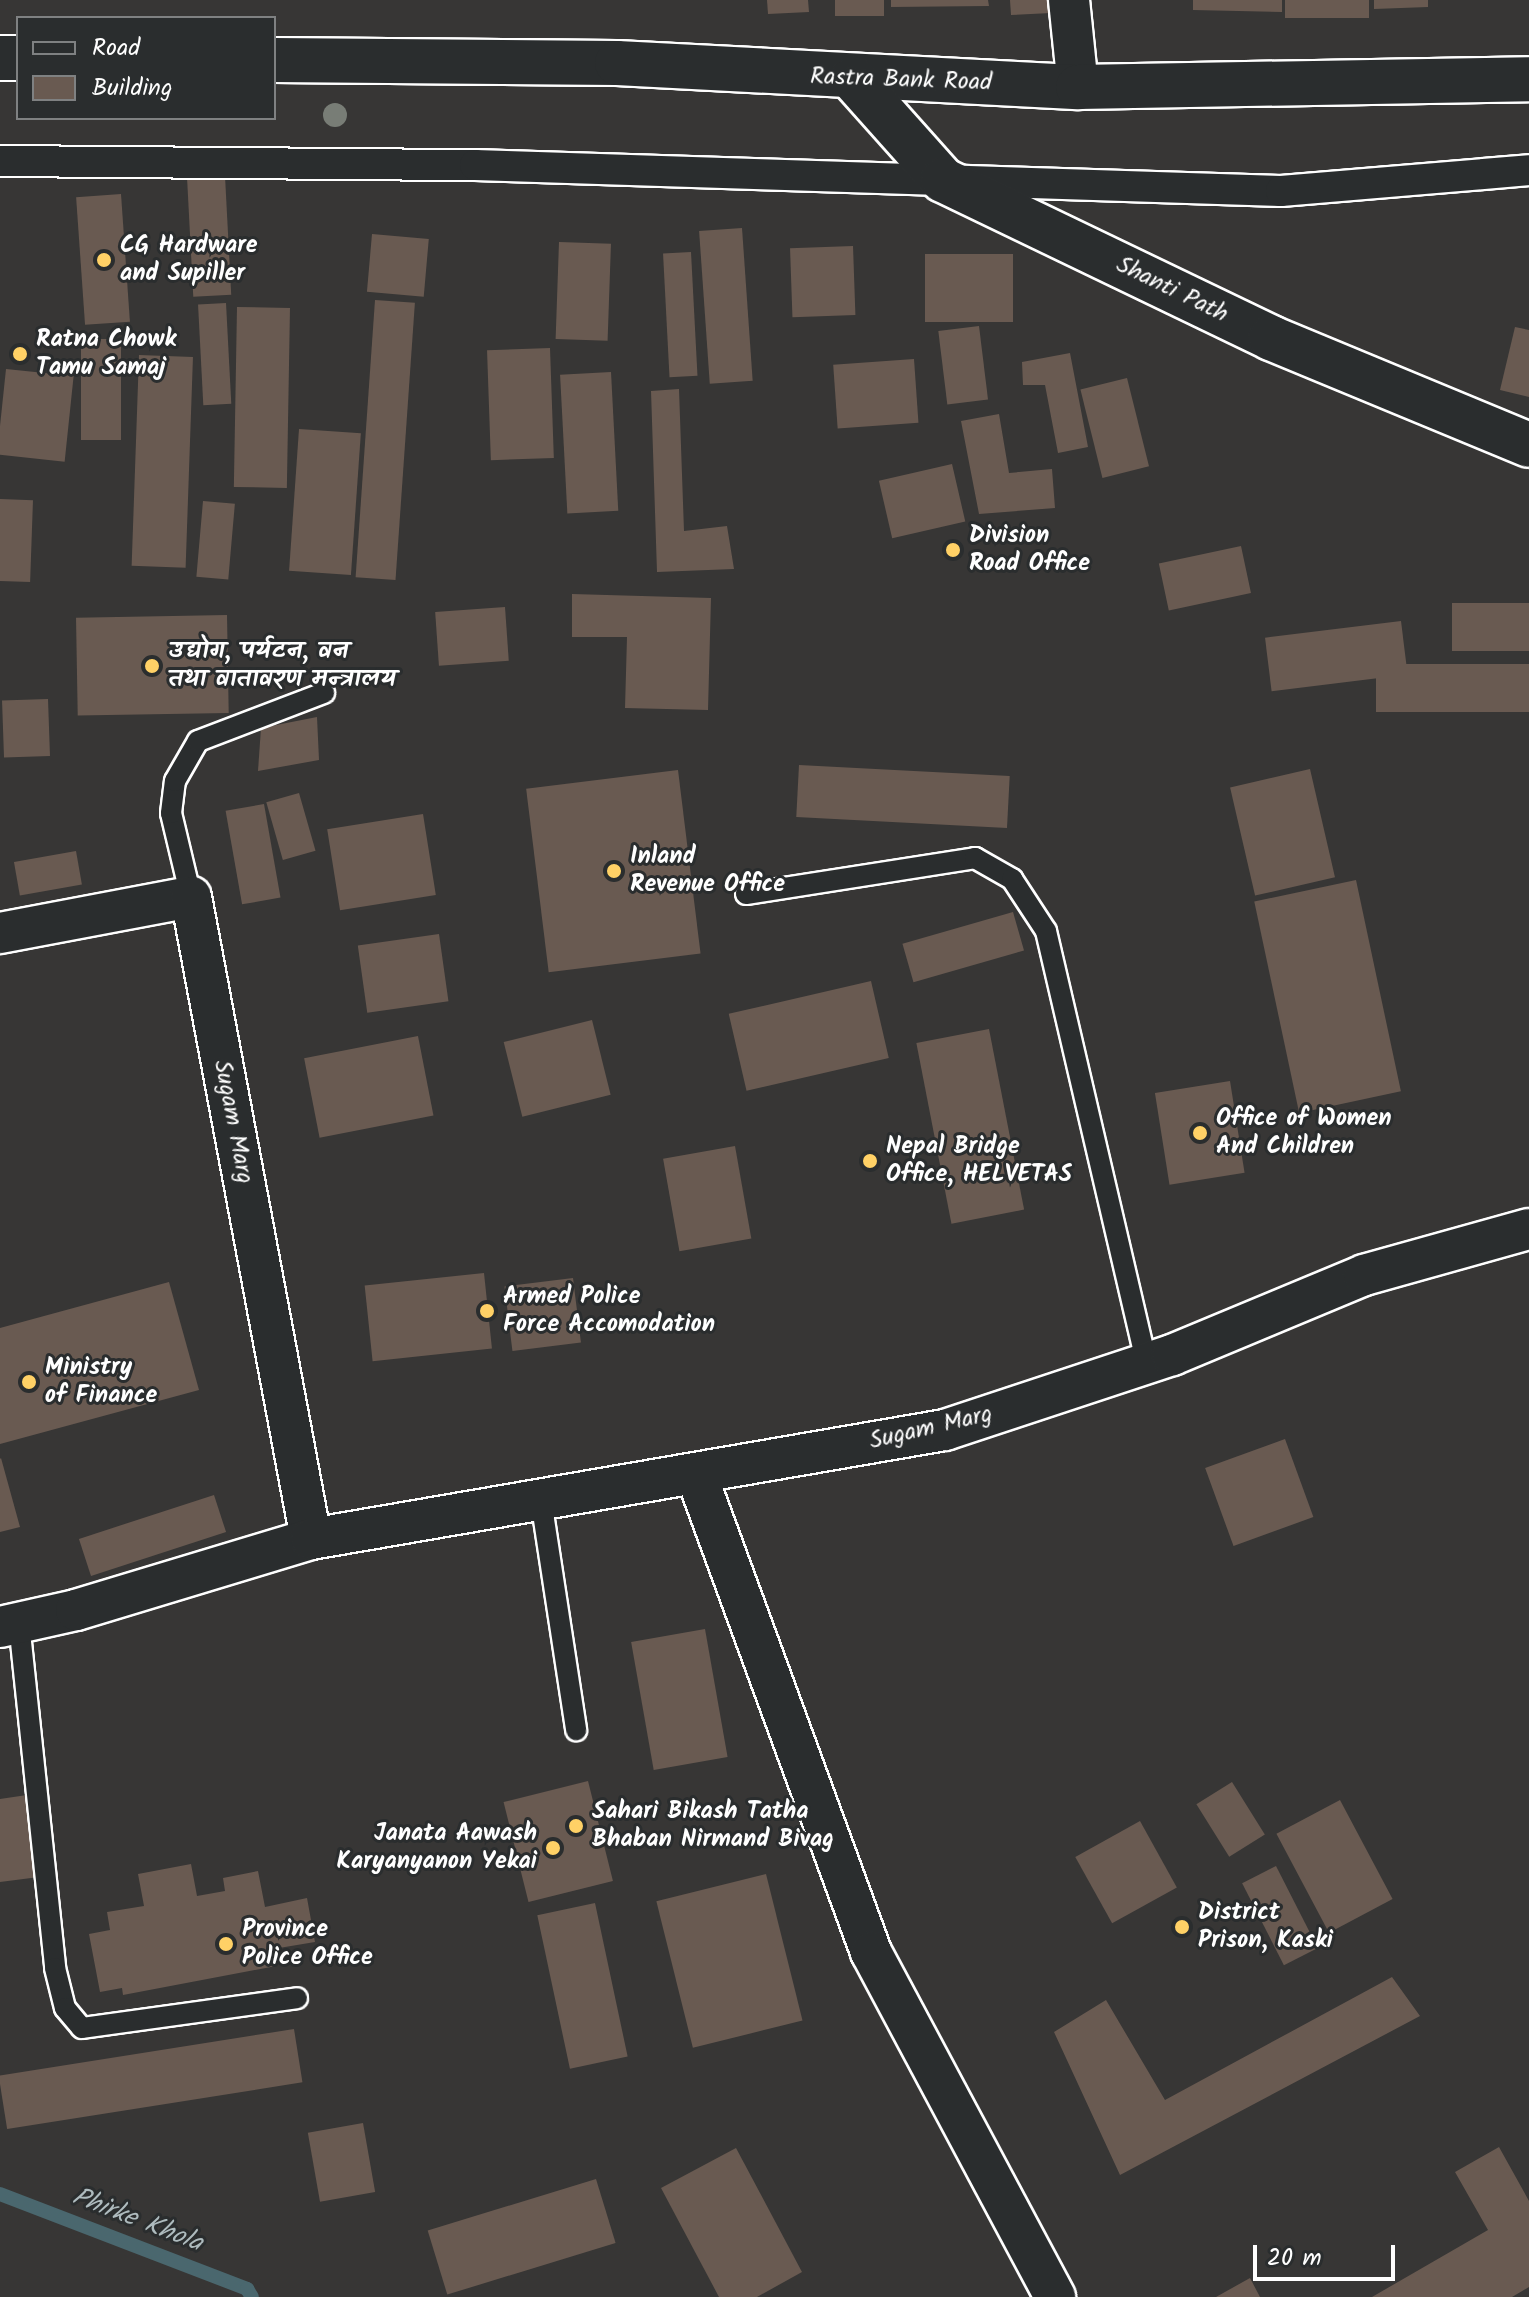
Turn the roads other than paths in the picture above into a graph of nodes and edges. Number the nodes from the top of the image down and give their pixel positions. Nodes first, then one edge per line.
1 (1069, 0) edge
2 (276, 60) edge
3 (853, 79) junction
4 (1529, 79) edge
5 (1078, 87) junction
6 (0, 161) edge
7 (1529, 170) edge
8 (943, 180) junction
9 (1529, 445) edge
10 (324, 693) dead end
11 (746, 894) dead end
12 (191, 897) junction
13 (0, 933) edge
14 (1529, 1229) edge
15 (1147, 1364) junction
16 (696, 1474) junction
17 (541, 1500) junction
18 (311, 1539) junction
19 (9, 1625) edge
20 (576, 1730) dead end
21 (297, 1998) dead end
22 (1055, 2297) edge

1 - 5 street
2 - 3 main road, Rastra Bank Road
3 - 5 main road, Rastra Bank Road
3 - 8 main road, Shanti Path
4 - 5 main road, Rastra Bank Road
6 - 8 street
7 - 8 street
8 - 9 main road, Shanti Path
10 - 12 lane
11 - 15 lane
12 - 13 street
12 - 18 street, Sugam Marg
14 - 15 street, Sugam Marg
15 - 16 street, Sugam Marg
16 - 17 street, Sugam Marg
16 - 22 street
17 - 18 street, Sugam Marg
17 - 20 lane
18 - 19 street, Sugam Marg
19 - 21 lane

